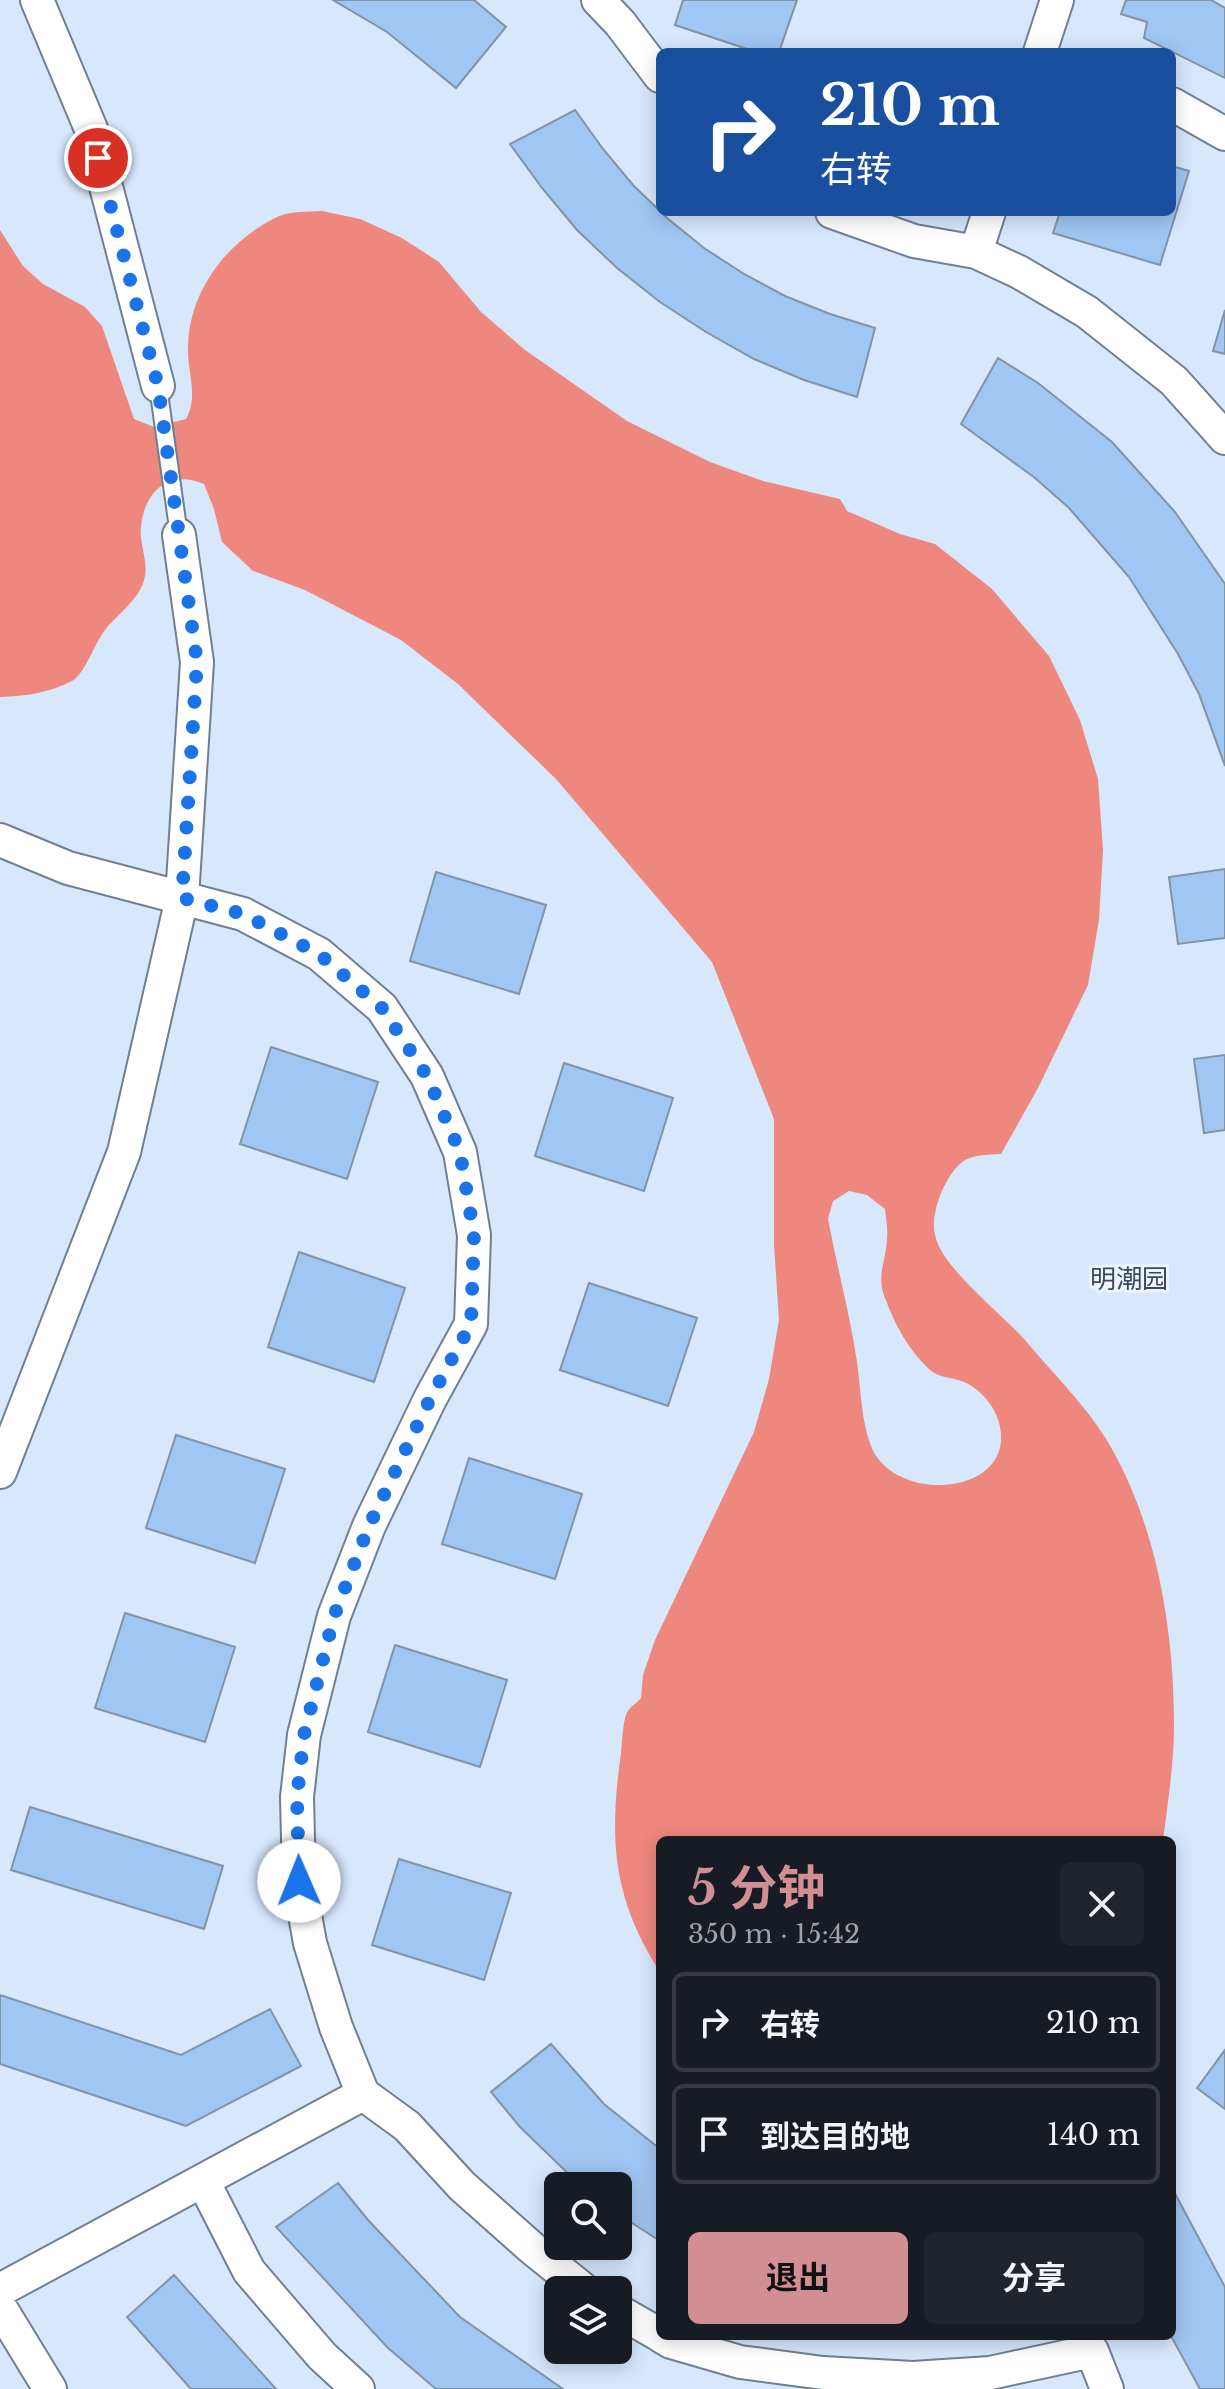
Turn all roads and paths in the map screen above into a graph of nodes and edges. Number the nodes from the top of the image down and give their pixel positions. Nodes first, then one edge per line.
1 (37, 0) edge
2 (598, 0) edge
3 (1057, 0) edge
4 (1046, 48) edge
5 (656, 71) edge
6 (1176, 106) edge
7 (1225, 134) edge
8 (843, 216) edge
9 (988, 216) edge
10 (976, 252) junction
11 (158, 386) joint
12 (1225, 438) edge
13 (179, 535) joint
14 (0, 840) edge
15 (182, 898) junction
16 (0, 1472) edge
17 (363, 2094) junction
18 (203, 2181) junction
19 (567, 2276) edge
20 (0, 2290) edge
21 (0, 2307) edge
22 (632, 2319) edge
23 (656, 2334) edge
24 (667, 2340) edge
25 (50, 2389) edge
26 (358, 2389) edge
27 (1107, 2389) edge

1 - 11 street
2 - 5 street
3 - 4 street
6 - 7 street
8 - 10 street
9 - 10 street
10 - 12 street
11 - 13 lane
13 - 15 street
14 - 15 street
15 - 16 street
15 - 17 street
17 - 18 street
17 - 19 street
18 - 20 street
18 - 26 street
21 - 25 street
22 - 23 street
24 - 27 street

